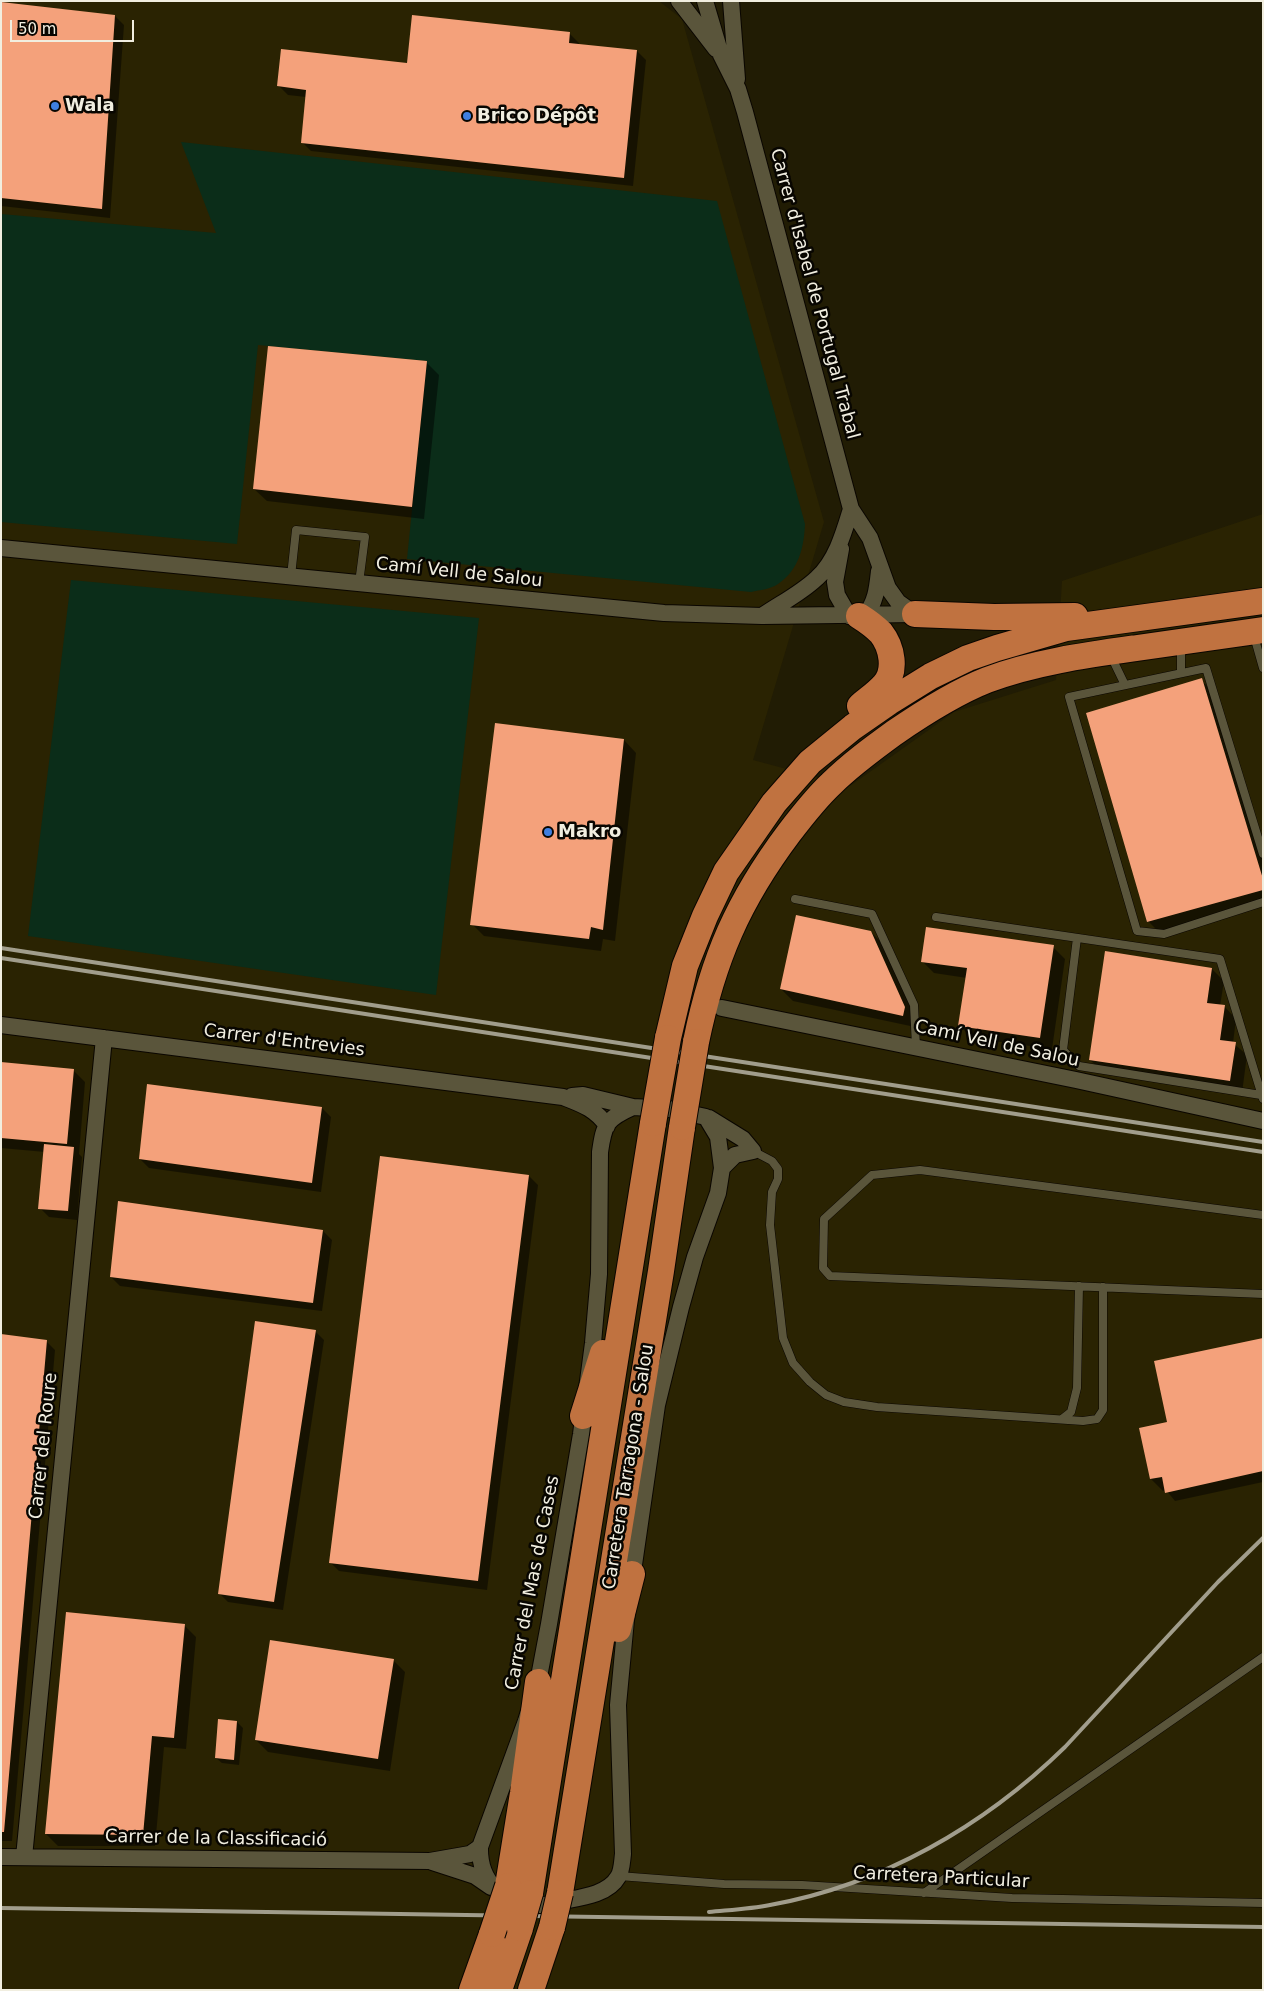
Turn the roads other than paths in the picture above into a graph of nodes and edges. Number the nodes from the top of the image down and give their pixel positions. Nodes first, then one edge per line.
1 (679, 1) edge
2 (705, 1) edge
3 (731, 1) edge
4 (721, 55) junction
5 (738, 89) junction
6 (852, 509) junction
7 (841, 539) junction
8 (1, 548) edge
9 (879, 566) junction
10 (291, 576) junction
11 (360, 583) junction
12 (1263, 601) edge
13 (914, 614) junction
14 (762, 616) junction
15 (858, 616) junction
16 (1151, 616) junction
17 (1258, 631) edge
18 (1181, 642) junction
19 (1109, 652) junction
20 (1263, 668) edge
21 (1181, 673) junction
22 (1125, 685) junction
23 (810, 762) junction
24 (1263, 854) edge
25 (795, 900) dead end
26 (1263, 902) edge
27 (936, 917) dead end
28 (1077, 938) junction
29 (712, 1012) junction
30 (1, 1025) edge
31 (104, 1038) junction
32 (916, 1047) junction
33 (562, 1097) junction
34 (1262, 1097) edge
35 (632, 1108) junction
36 (1263, 1121) edge
37 (694, 1122) junction
38 (607, 1126) junction
39 (753, 1151) junction
40 (722, 1168) junction
41 (1263, 1215) edge
42 (635, 1239) junction
43 (661, 1271) junction
44 (1079, 1286) junction
45 (1103, 1287) junction
46 (1263, 1294) edge
47 (657, 1405) junction
48 (583, 1416) junction
49 (1062, 1419) junction
50 (632, 1574) junction
51 (1263, 1658) edge
52 (538, 1682) junction
53 (587, 1728) junction
54 (480, 1847) junction
55 (1, 1857) edge
56 (24, 1857) junction
57 (430, 1861) junction
58 (619, 1876) junction
59 (511, 1890) junction
60 (924, 1892) junction
61 (1263, 1903) edge
62 (472, 1990) edge
63 (499, 1990) edge
64 (531, 1990) edge

1 - 4 street
2 - 4 street, Carrer d'Isabel de Portugal Trabal
3 - 5 street, Carrer d'Isabel de Portugal Trabal
4 - 5 street, Carrer d'Isabel de Portugal Trabal
5 - 6 street, Carrer d'Isabel de Portugal Trabal
6 - 7 street
6 - 9 street, Carrer d'Isabel de Portugal Trabal
7 - 14 street
7 - 15 street
8 - 10 street, Camí Vell de Salou
9 - 13 street, Carrer d'Isabel de Portugal Trabal
9 - 15 street
10 - 11 street, Camí Vell de Salou
10 - 11 lane
11 - 14 street, Camí Vell de Salou
12 - 16 highway
13 - 15 street, Camí Vell de Salou
13 - 16 highway
14 - 15 street, Camí Vell de Salou
15 - 23 highway
16 - 23 highway
17 - 18 highway
17 - 20 lane
18 - 19 highway
18 - 21 lane
19 - 22 lane
19 - 29 highway
21 - 22 lane
21 - 24 lane
22 - 26 lane
23 - 42 highway, Carretera Tarragona - Salou, bridge
25 - 32 lane
27 - 28 lane
28 - 34 lane
28 - 34 lane
29 - 32 street, Camí Vell de Salou
29 - 37 highway, Carretera Tarragona - Salou, bridge
30 - 31 street, Carrer d'Entrevies
31 - 33 street, Carrer d'Entrevies
31 - 56 street, Carrer del Roure
32 - 36 street, Camí Vell de Salou
33 - 35 street, Carrer d'Entrevies
33 - 38 street, Carrer d'Entrevies
35 - 37 street
35 - 38 street
37 - 39 street
37 - 40 street
37 - 43 highway, Carretera Tarragona - Salou
38 - 48 street, Carrer del Mas de Cases
39 - 40 street
39 - 49 lane
40 - 47 street
41 - 44 lane
42 - 48 highway
42 - 59 highway, Carretera Tarragona - Salou
43 - 47 highway
43 - 53 highway, Carretera Tarragona - Salou
44 - 45 lane
44 - 49 lane
45 - 46 lane
45 - 49 lane
47 - 50 street
48 - 52 street, Carrer del Mas de Cases
50 - 53 highway
50 - 58 street
51 - 60 lane
52 - 54 street, Carrer del Mas de Cases
52 - 59 highway
53 - 64 highway, Carretera Tarragona - Salou, bridge
54 - 57 street, Carrer de la Classificació
54 - 59 street
55 - 56 street, Carrer de la Classificació
56 - 57 street, Carrer de la Classificació
57 - 59 street, Carrer de la Classificació
58 - 59 street
58 - 60 lane, Carretera Particular
59 - 62 highway, bridge
59 - 63 highway, bridge
60 - 61 lane, Carretera Particular

